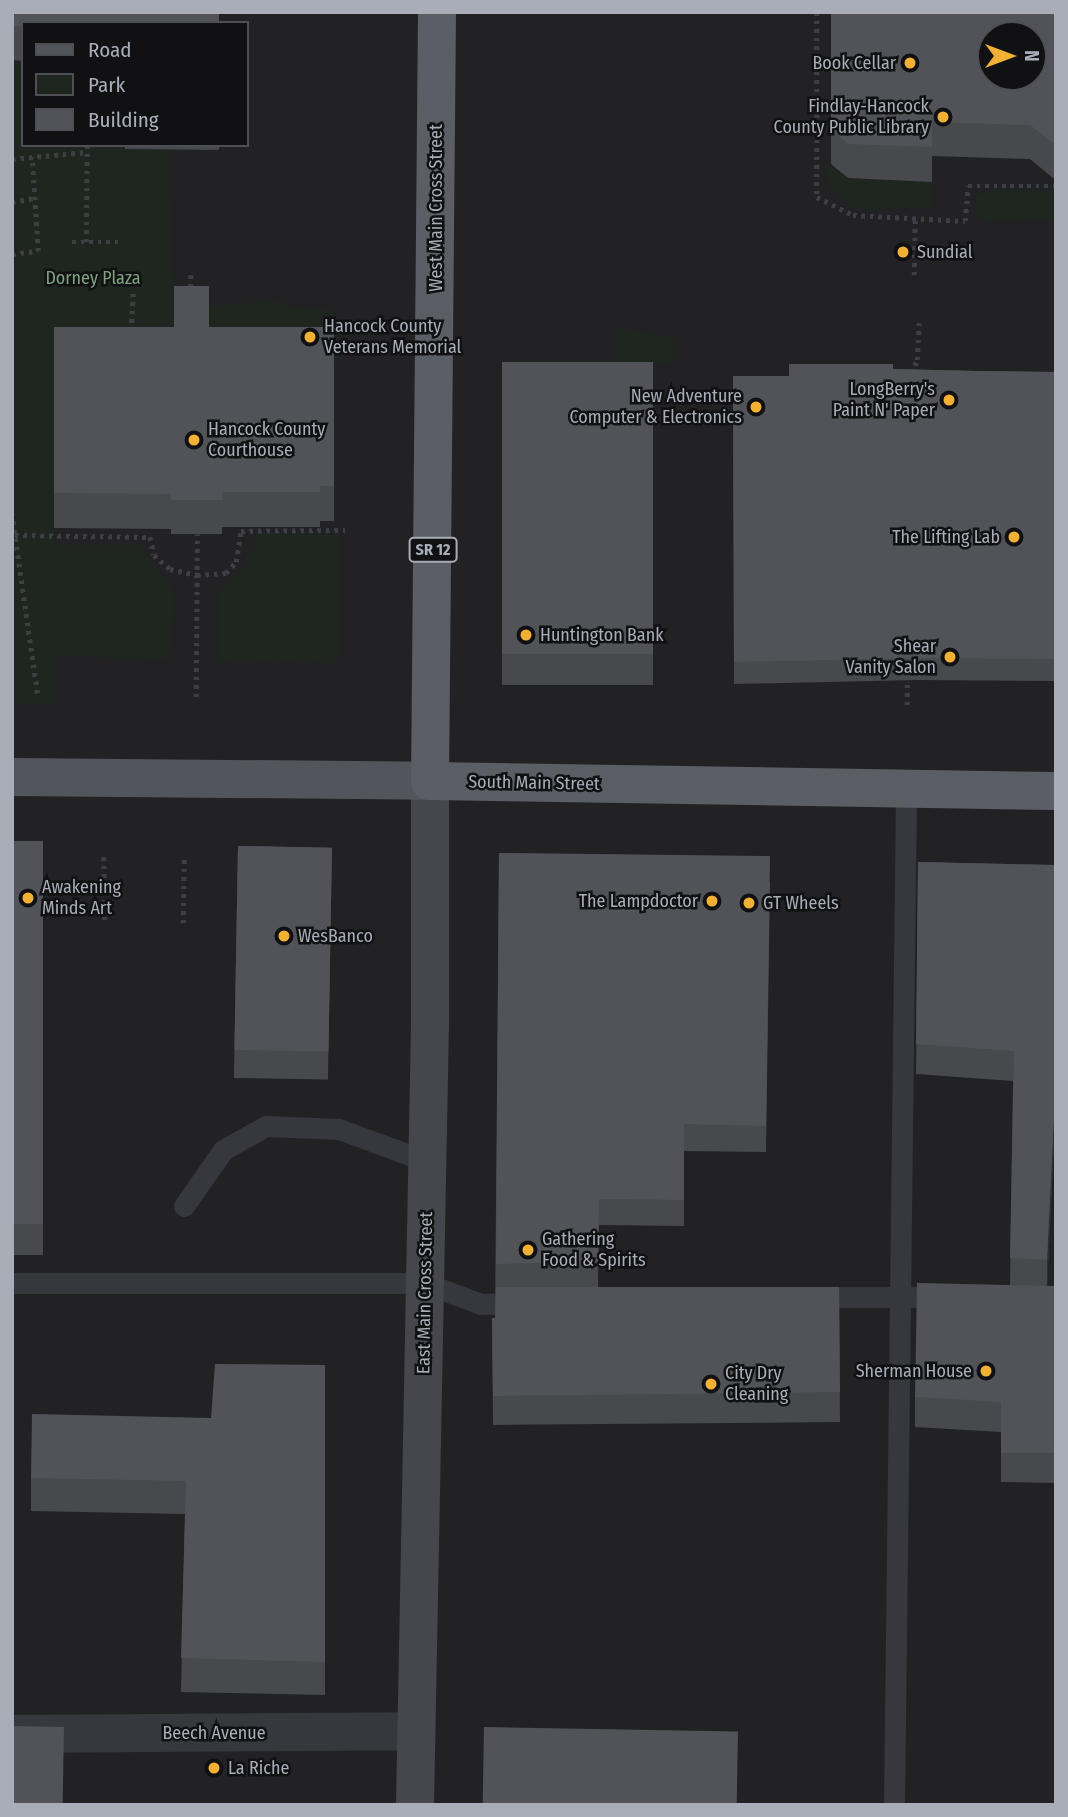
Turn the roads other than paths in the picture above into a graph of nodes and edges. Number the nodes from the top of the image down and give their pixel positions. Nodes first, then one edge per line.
1 (438, 12) edge
2 (12, 777) edge
3 (430, 781) junction
4 (906, 788) junction
5 (1056, 791) edge
6 (428, 1162) junction
7 (184, 1206) dead end
8 (12, 1283) edge
9 (425, 1283) junction
10 (900, 1295) junction
11 (788, 1297) edge
12 (965, 1298) edge
13 (537, 1303) edge
14 (416, 1731) junction
15 (12, 1734) edge
16 (415, 1805) edge
17 (894, 1805) edge

1 - 3 highway, West Main Cross Street / SR 12
2 - 3 main road, South Main Street
3 - 4 highway, South Main Street
3 - 6 main road, East Main Cross Street
4 - 5 highway, South Main Street
4 - 10 lane
6 - 7 lane
6 - 9 main road, East Main Cross Street
8 - 9 lane
9 - 13 lane
9 - 14 main road, East Main Cross Street
10 - 11 lane
10 - 12 lane
10 - 17 lane
14 - 15 street, Beech Avenue
14 - 16 main road, East Main Cross Street

